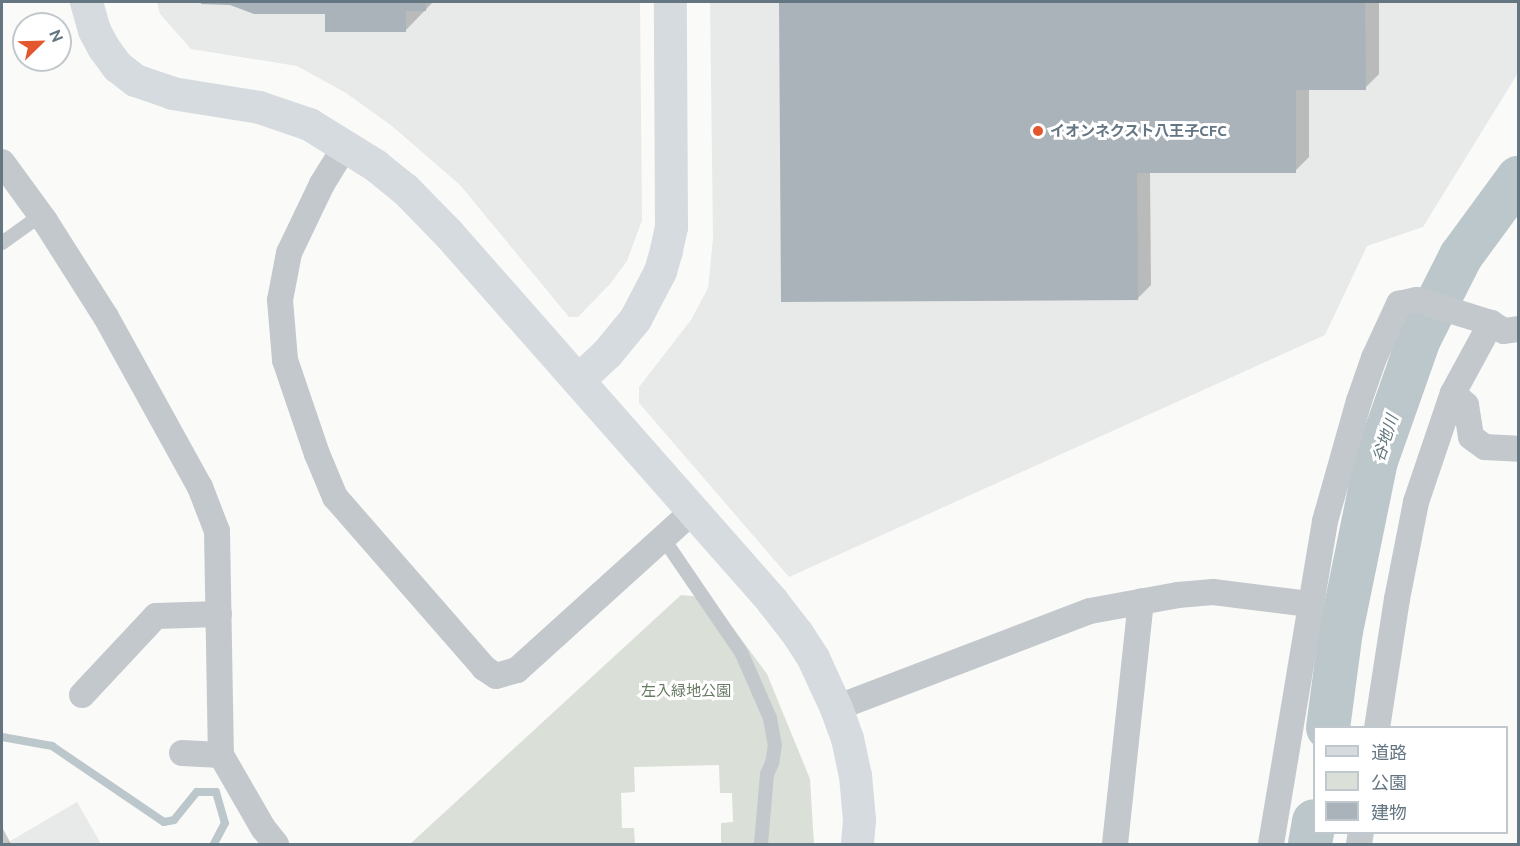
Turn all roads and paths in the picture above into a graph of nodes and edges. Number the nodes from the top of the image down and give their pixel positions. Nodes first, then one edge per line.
1 (86, 2) edge
2 (670, 2) edge
3 (346, 146) junction
4 (6, 174) edge
5 (41, 215) junction
6 (2, 243) edge
7 (1486, 323) junction
8 (1518, 329) edge
9 (578, 381) junction
10 (1453, 393) junction
11 (1518, 449) edge
12 (693, 511) junction
13 (663, 538) junction
14 (1141, 601) junction
15 (1309, 604) junction
16 (219, 614) junction
17 (82, 695) dead end
18 (836, 708) junction
19 (1377, 726) edge
20 (182, 753) dead end
21 (221, 754) junction
22 (276, 844) edge
23 (761, 844) edge
24 (857, 844) edge
25 (1115, 844) edge
26 (1271, 844) edge

1 - 3 street
2 - 9 street
3 - 9 street
3 - 13 street
4 - 5 street
5 - 6 lane
5 - 16 street
7 - 8 street
7 - 10 street
7 - 15 street
9 - 12 street
10 - 11 street
10 - 19 street
12 - 13 street
12 - 18 street
13 - 23 lane
14 - 15 street
14 - 18 street
14 - 25 street
15 - 26 street
16 - 17 street
16 - 21 street
18 - 24 street
20 - 21 street
21 - 22 street

